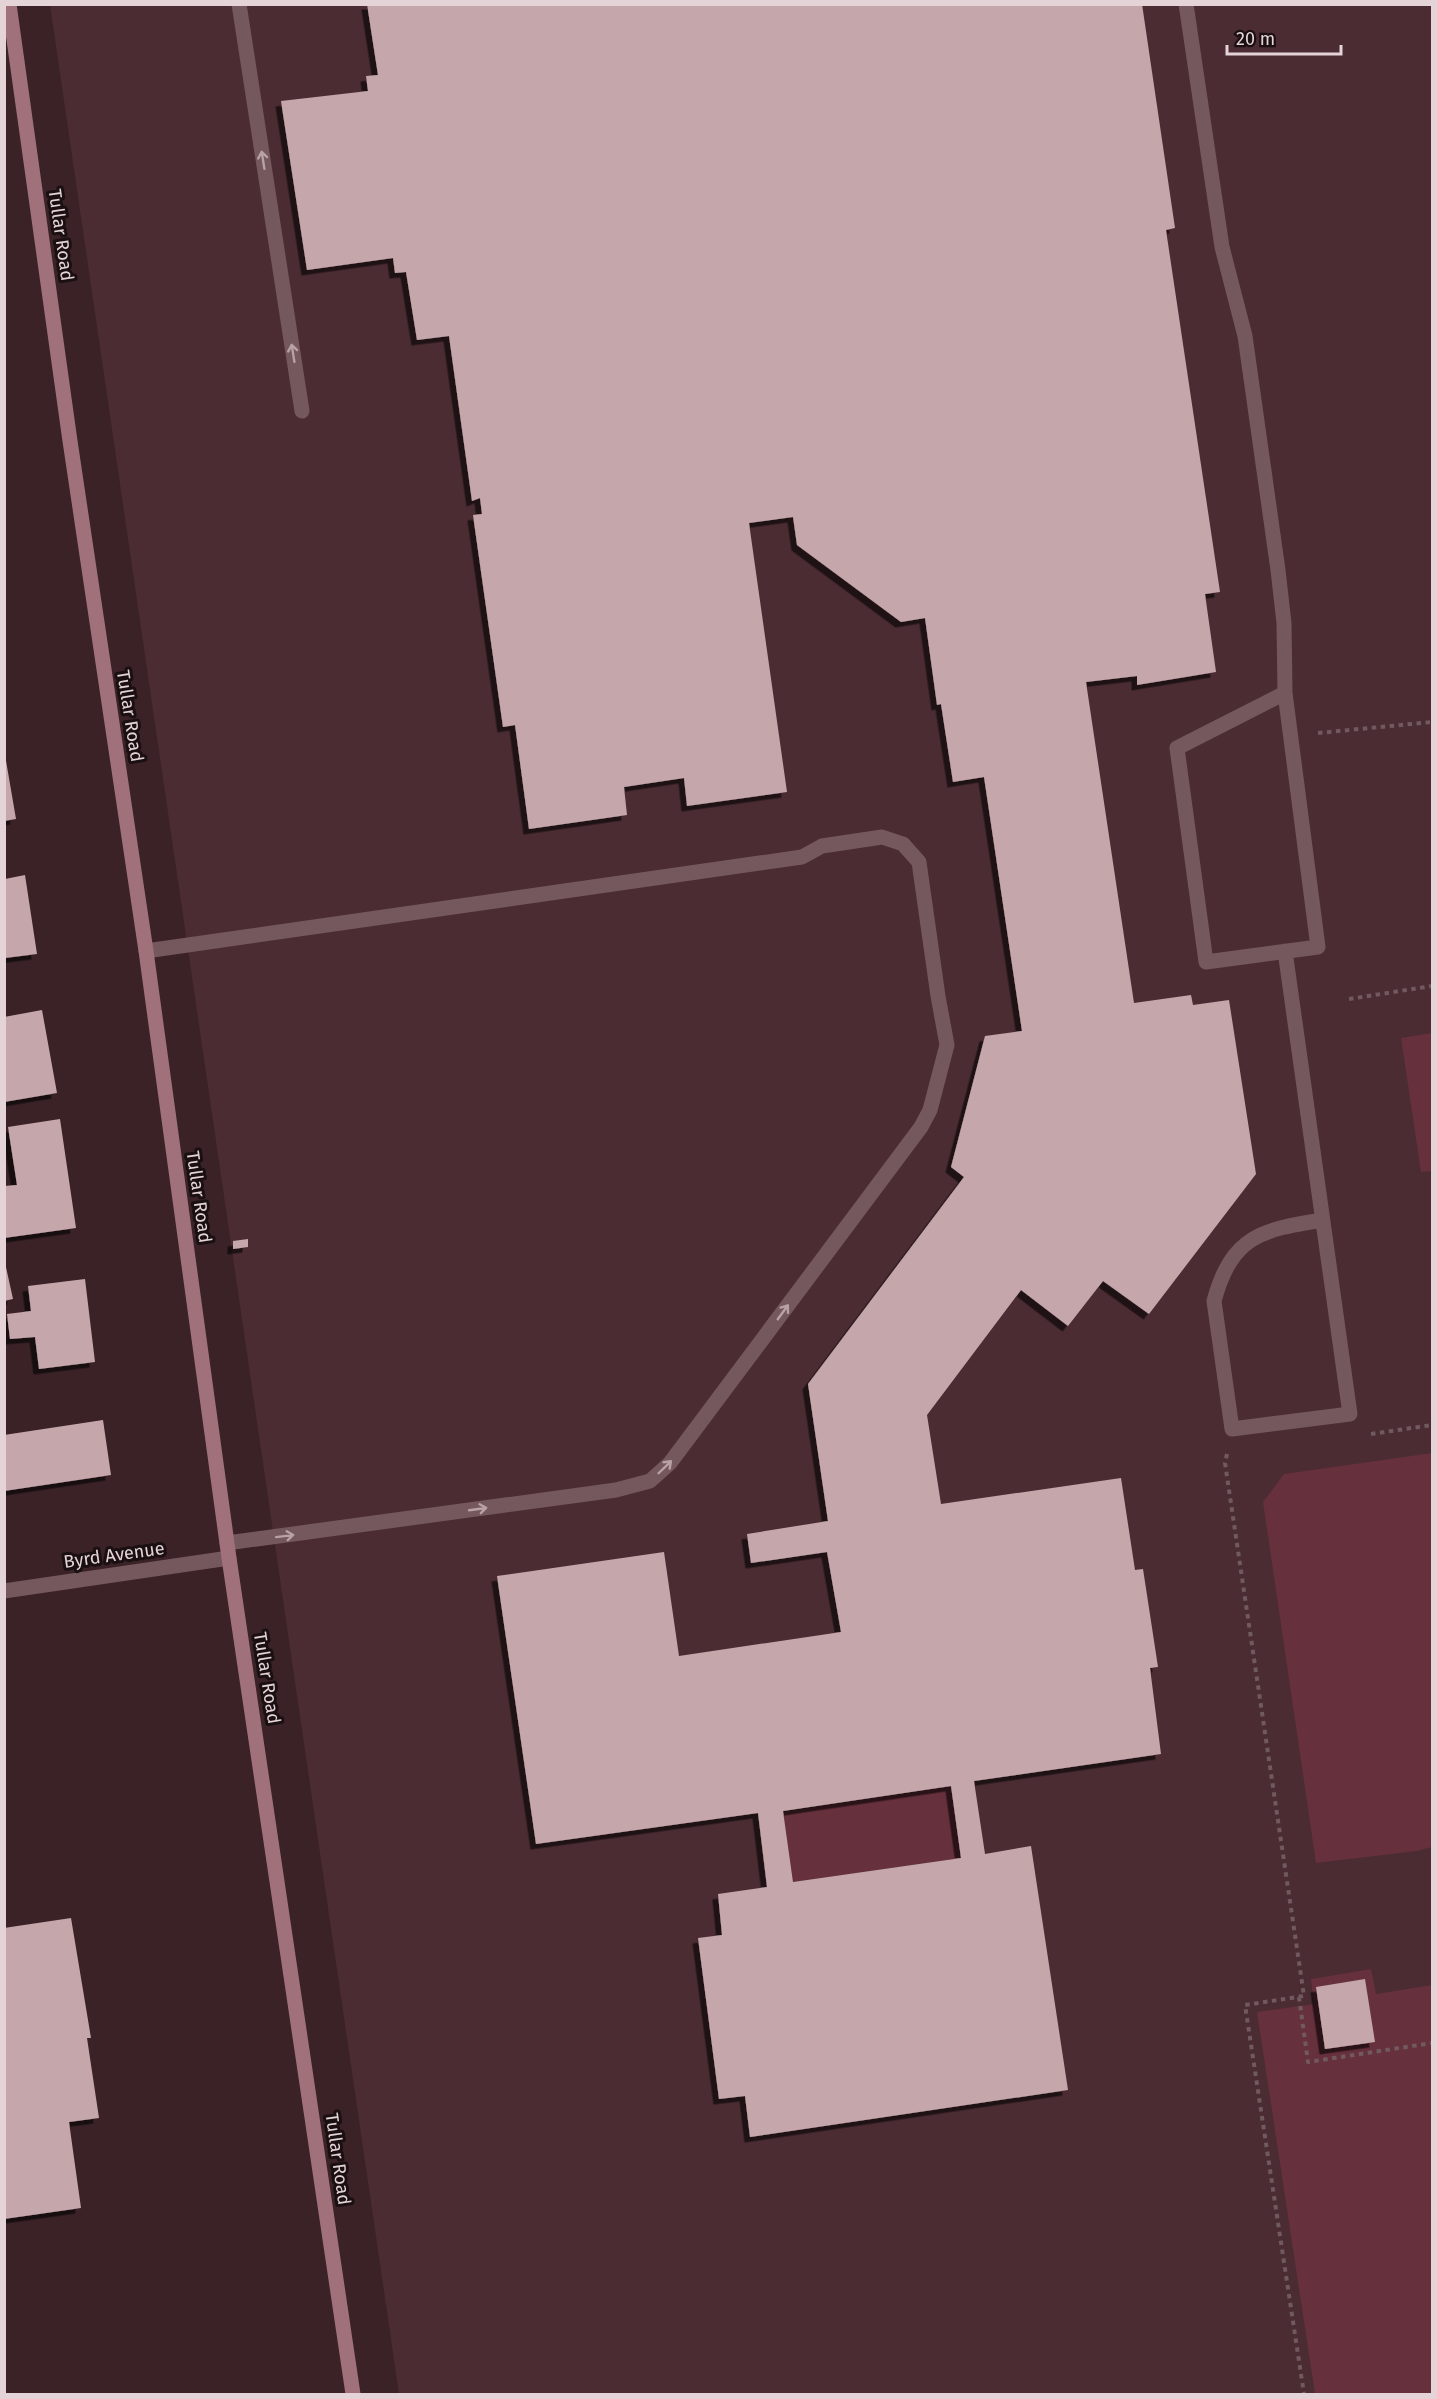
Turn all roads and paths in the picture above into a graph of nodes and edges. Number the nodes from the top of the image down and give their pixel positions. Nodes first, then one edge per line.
1 (9, 4) edge
2 (239, 4) edge
3 (1186, 4) edge
4 (302, 411) dead end
5 (1285, 693) junction
6 (1432, 722) edge
7 (1290, 736) junction
8 (146, 951) junction
9 (1285, 951) junction
10 (1432, 986) edge
11 (1349, 999) dead end
12 (1322, 1220) junction
13 (1232, 1430) junction
14 (228, 1550) junction
15 (4, 1591) edge
16 (1299, 1997) junction
17 (1432, 2043) edge
18 (353, 2394) edge
19 (1304, 2394) edge

1 - 8 main road, Tullar Road
4 -> 2 street
3 - 5 street
5 - 7 street
5 - 9 street
6 - 7 path
7 - 9 street
8 - 14 main road, Tullar Road
14 -> 8 street, Byrd Avenue
9 - 12 street
10 - 11 path
12 - 13 street
12 - 13 street
13 - 16 path
14 - 15 street, Byrd Avenue
14 - 18 main road, Tullar Road
16 - 17 path
16 - 19 path

